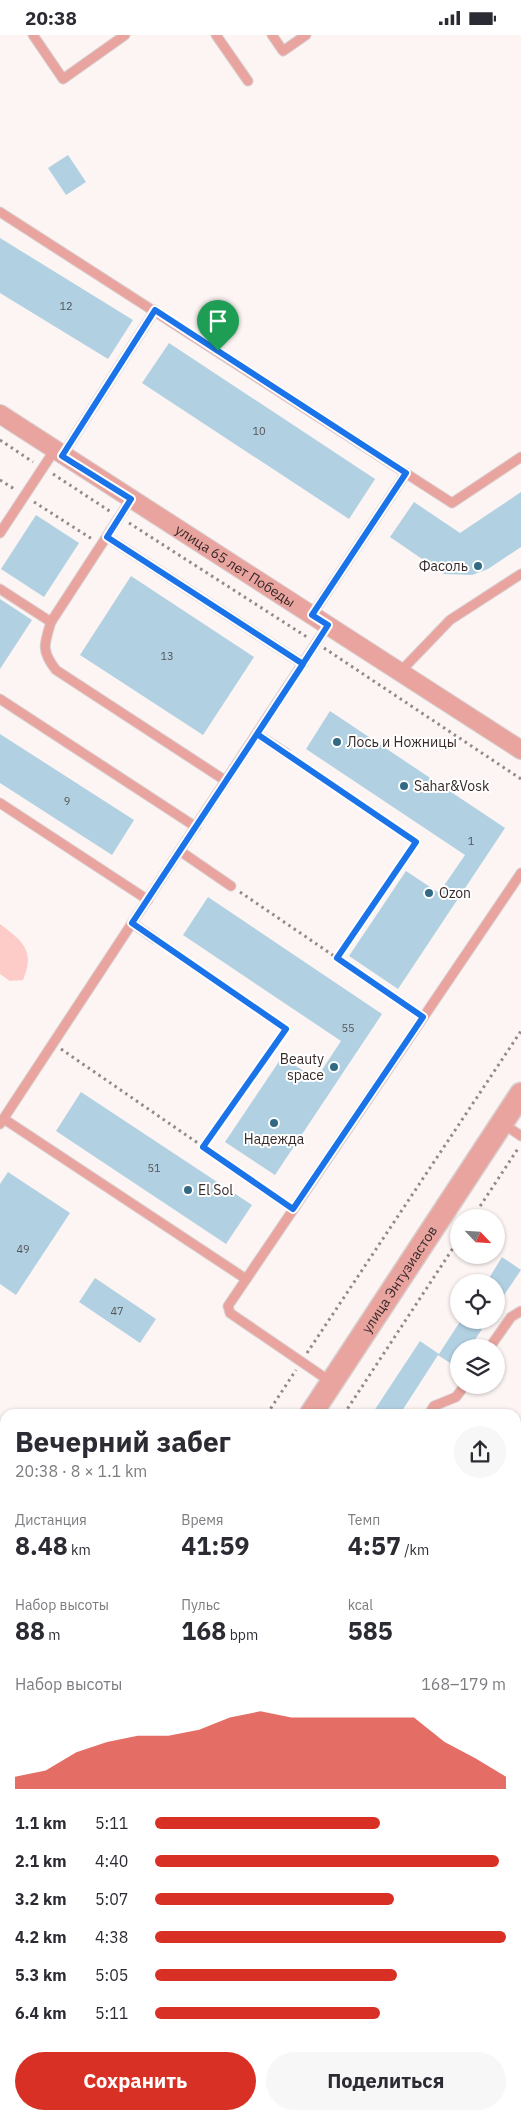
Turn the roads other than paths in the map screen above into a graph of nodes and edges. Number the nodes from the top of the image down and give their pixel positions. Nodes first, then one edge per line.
1 (33, 35) edge
2 (124, 35) edge
3 (216, 35) edge
4 (272, 35) edge
5 (306, 35) edge
6 (248, 81) dead end
7 (0, 212) edge
8 (155, 310) junction
9 (0, 414) edge
10 (58, 453) junction
11 (521, 457) edge
12 (406, 473) junction
13 (131, 499) junction
14 (0, 533) edge
15 (107, 537) junction
16 (521, 574) edge
17 (0, 589) edge
18 (312, 615) junction
19 (51, 621) junction
20 (328, 625) junction
21 (303, 664) junction
22 (400, 672) junction
23 (0, 699) edge
24 (257, 734) junction
25 (521, 750) edge
26 (286, 753) road end
27 (226, 781) junction
28 (0, 803) edge
29 (196, 827) junction
30 (180, 851) junction
31 (521, 873) edge
32 (231, 886) road end
33 (148, 900) junction
34 (132, 923) junction
35 (155, 939) road end
36 (521, 1094) edge
37 (2, 1121) edge
38 (502, 1123) junction
39 (521, 1136) edge
40 (246, 1279) junction
41 (521, 1311) edge
42 (496, 1339) edge
43 (332, 1382) junction
44 (458, 1394) edge
45 (314, 1409) edge
46 (432, 1409) edge

1 - 2 lane
3 - 6 lane
4 - 5 lane
7 - 8 lane
8 - 10 lane
8 - 12 lane
9 - 10 street, улица 65 лет Победы
10 - 13 street, улица 65 лет Победы
10 - 14 lane
11 - 12 lane
12 - 18 lane
13 - 15 lane
13 - 18 street, улица 65 лет Победы
15 - 19 lane
15 - 21 lane
16 - 22 lane
17 - 19 lane
18 - 20 street, улица 65 лет Победы
19 - 27 lane
20 - 21 lane
20 - 22 street, улица 65 лет Победы
21 - 24 lane
22 - 25 street, улица 65 лет Победы
23 - 29 lane
24 - 26 lane
24 - 27 lane
27 - 29 lane
28 - 33 lane
29 - 30 lane
30 - 32 lane
30 - 33 lane
31 - 40 lane
33 - 34 lane
34 - 35 lane
34 - 37 lane
36 - 38 street, улица Энтузиастов
37 - 40 lane
38 - 39 lane
38 - 43 street, улица Энтузиастов
40 - 43 lane
41 - 42 lane
43 - 45 street, улица Энтузиастов
44 - 46 lane

